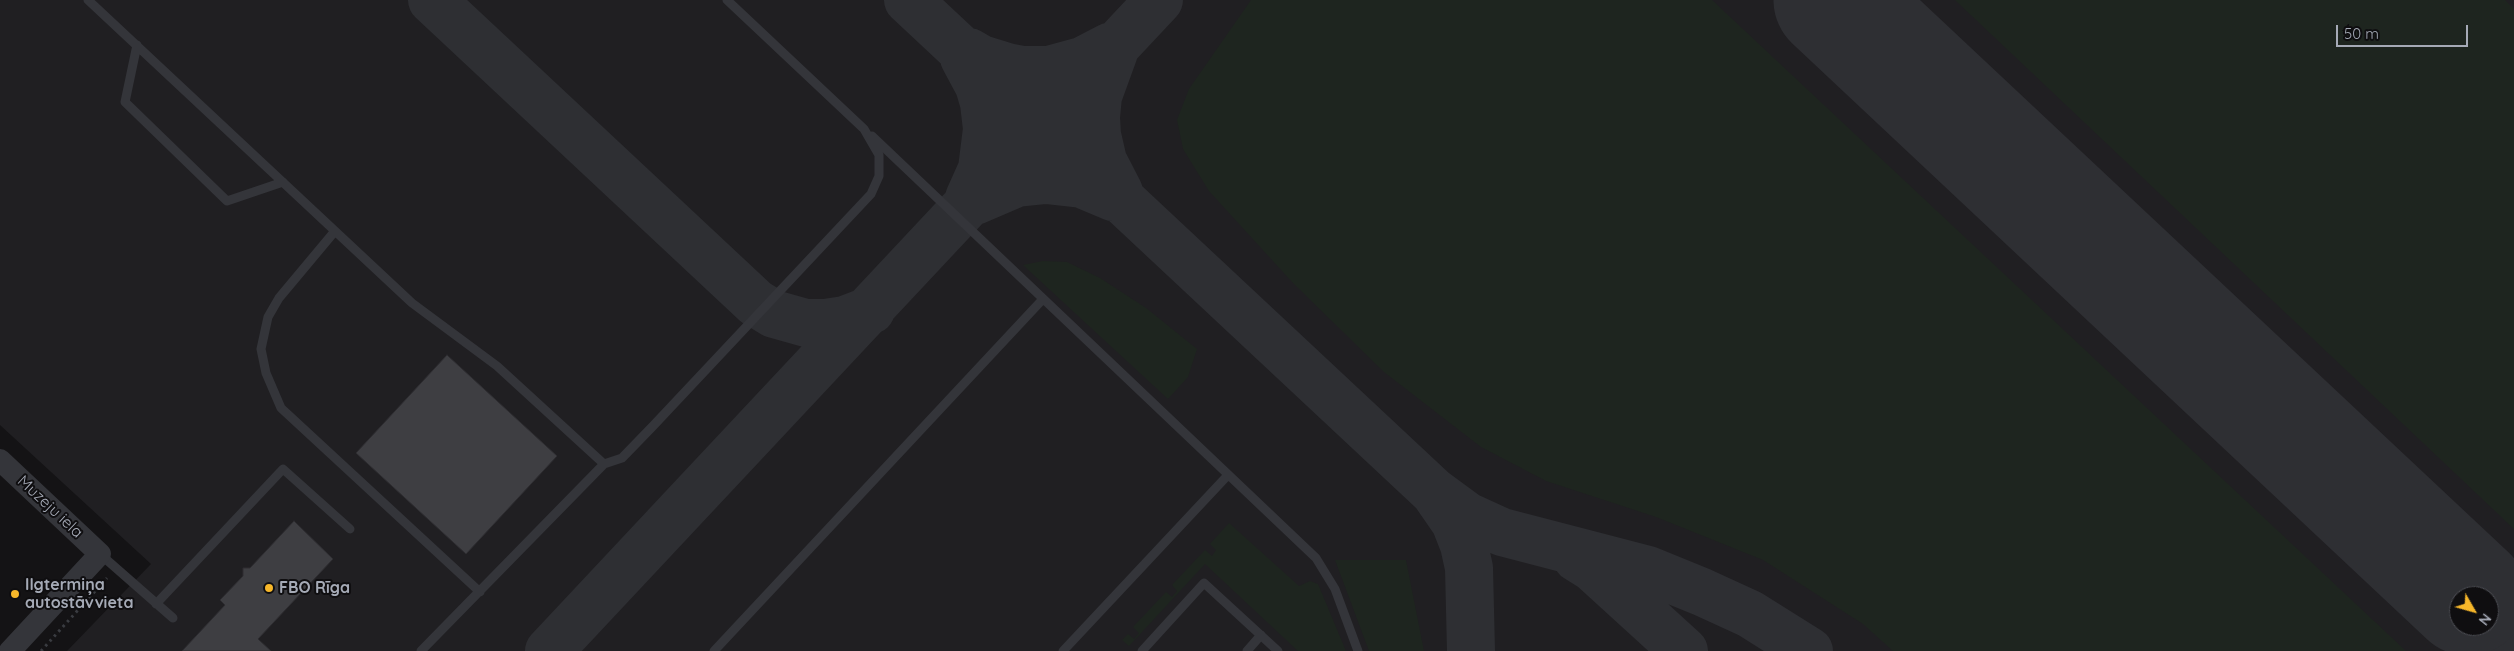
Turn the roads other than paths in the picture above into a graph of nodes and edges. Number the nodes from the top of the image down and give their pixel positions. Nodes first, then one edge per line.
1 (88, 0) edge
2 (727, 0) edge
3 (137, 44) junction
4 (864, 129) junction
5 (283, 182) junction
6 (335, 231) junction
7 (1043, 299) junction
8 (0, 460) edge
9 (604, 464) junction
10 (1228, 475) junction
11 (350, 529) dead end
12 (108, 561) junction
13 (480, 592) junction
14 (156, 604) junction
15 (173, 618) dead end
16 (1261, 635) junction
17 (425, 650) edge
18 (10, 651) edge
19 (714, 651) edge
20 (1063, 651) edge
21 (1142, 651) edge
22 (1247, 651) edge
23 (1278, 651) edge
24 (1358, 651) edge

1 - 3 lane
2 - 4 lane
3 - 5 lane
3 - 5 lane
4 - 7 lane
4 - 9 lane
5 - 6 lane
6 - 9 lane
6 - 13 lane
7 - 10 lane
7 - 19 lane
8 - 12 street, Muzeju iela
9 - 13 lane
10 - 20 lane
10 - 24 lane
11 - 14 lane
12 - 14 lane
12 - 18 street
13 - 17 lane
14 - 15 lane
16 - 21 lane
16 - 22 lane
16 - 23 lane

